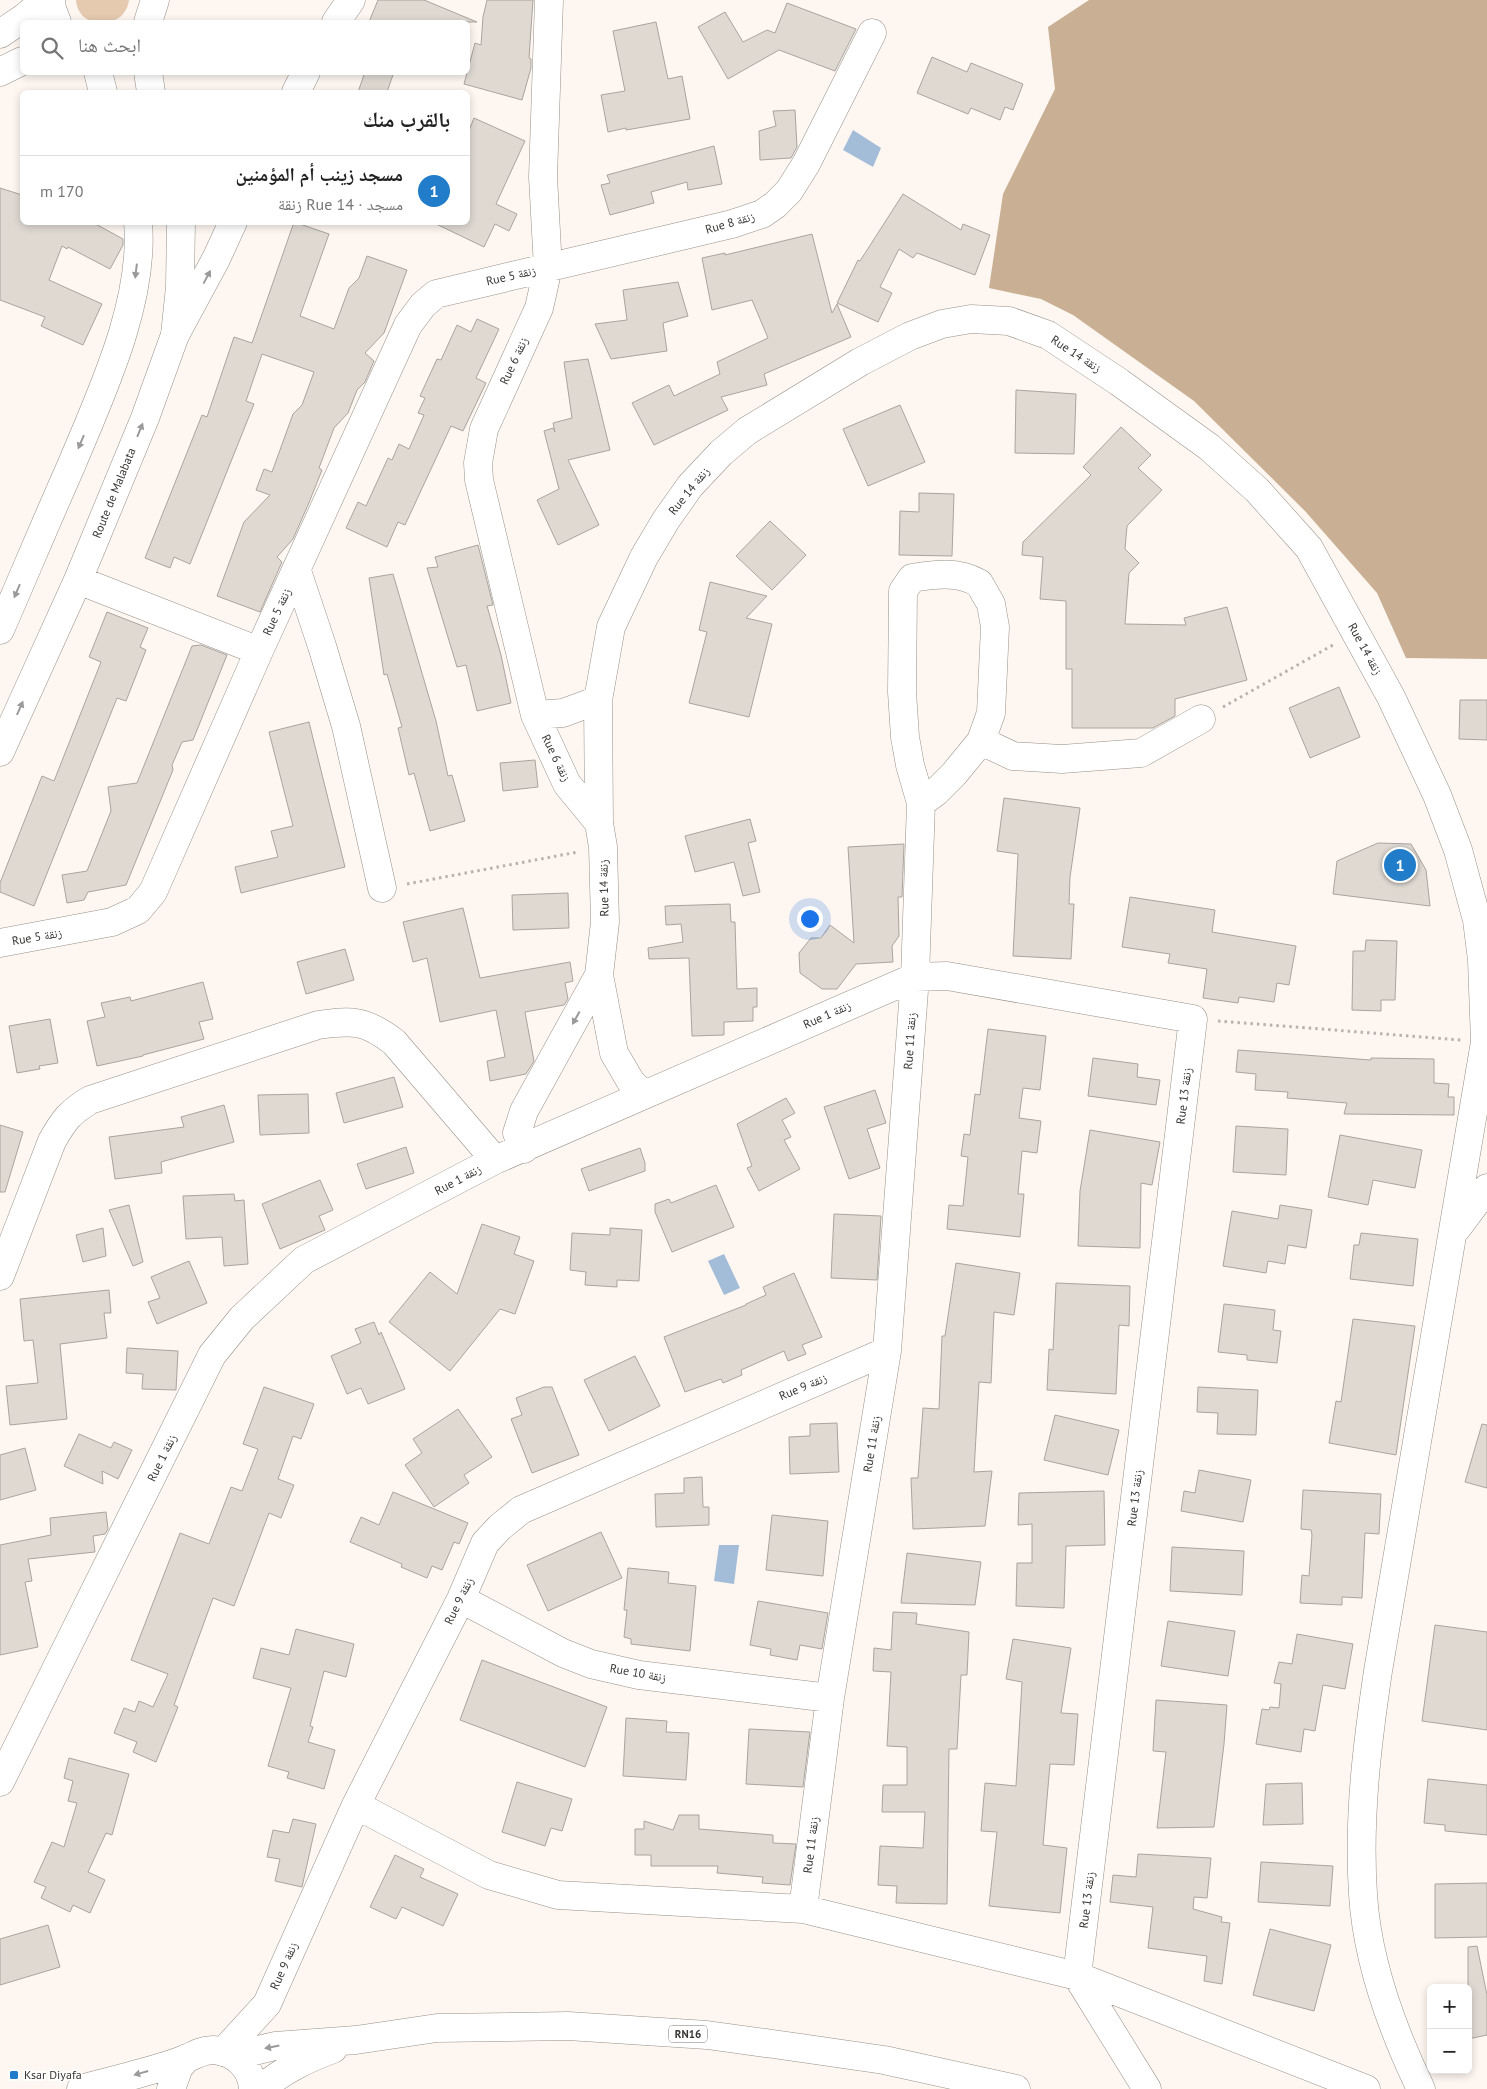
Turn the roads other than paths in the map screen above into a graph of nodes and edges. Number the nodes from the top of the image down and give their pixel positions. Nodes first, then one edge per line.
1 (45, 0) edge
2 (51, 0) edge
3 (155, 0) edge
4 (351, 0) edge
5 (549, 0) edge
6 (20, 20) edge
7 (21, 20) edge
8 (56, 20) edge
9 (149, 20) edge
10 (337, 20) edge
11 (872, 33) dead end
12 (0, 34) edge
13 (20, 62) edge
14 (0, 72) edge
15 (99, 75) edge
16 (148, 75) edge
17 (304, 75) edge
18 (102, 90) edge
19 (151, 90) edge
20 (297, 90) edge
21 (138, 225) edge
22 (180, 225) edge
23 (232, 225) edge
24 (548, 268) junction
25 (175, 335) junction
26 (297, 571) junction
27 (78, 580) junction
28 (0, 630) edge
29 (259, 651) junction
30 (598, 700) junction
31 (535, 715) junction
32 (1201, 719) road end
33 (981, 741) junction
34 (0, 752) edge
35 (921, 804) junction
36 (601, 835) junction
37 (382, 888) road end
38 (0, 943) edge
39 (599, 975) junction
40 (915, 977) junction
41 (1193, 1020) joint
42 (1486, 1043) edge
43 (644, 1095) junction
44 (524, 1149) junction
45 (495, 1160) junction
46 (1487, 1188) edge
47 (1454, 1231) junction
48 (3, 1262) edge
49 (887, 1351) junction
50 (461, 1599) junction
51 (830, 1698) junction
52 (8, 1748) edge
53 (0, 1782) edge
54 (356, 1805) junction
55 (803, 1909) junction
56 (1077, 1976) junction
57 (356, 2040) junction
58 (228, 2054) junction
59 (187, 2058) junction
60 (81, 2089) edge
61 (171, 2089) edge
62 (253, 2089) edge
63 (261, 2089) edge
64 (1016, 2089) edge
65 (1147, 2089) edge
66 (1366, 2089) edge
67 (1421, 2089) edge

1 - 7 street
2 - 8 street
3 - 9 street
4 - 10 street
5 - 24 street, Rue 6 زنقة
6 - 12 street
11 - 24 street, Rue 8 زنقة
13 - 14 street
15 - 18 street
16 - 19 street
17 - 20 street
21 -> 28 street
22 - 25 street, Route de Malabata
25 -> 23 street
24 - 26 street, Rue 5 زنقة
24 - 31 street, Rue 6 زنقة
27 -> 25 street, Route de Malabata
26 - 29 street, Rue 5 زنقة
26 - 37 street
27 - 29 street
34 -> 27 street, Route de Malabata
29 - 38 street, Rue 5 زنقة
30 - 31 street, Rue 6 زنقة
30 - 36 street, Rue 14 زنقة
30 - 42 street, Rue 14 زنقة
31 - 36 street, Rue 6 زنقة
32 - 33 street
33 - 35 street, Rue 11 زنقة
33 - 35 street, Rue 11 زنقة
35 - 40 street, Rue 11 زنقة
36 - 39 street, Rue 14 زنقة
39 - 43 street, Rue 14 زنقة
39 -> 44 street, Rue 14 زنقة
40 - 41 street, Rue 1 زنقة
40 - 43 street, Rue 1 زنقة
40 - 49 street, Rue 11 زنقة
41 - 56 street, Rue 13 زنقة
42 - 47 street, Rue 14 زنقة
43 - 44 street, Rue 1 زنقة
44 - 45 street, Rue 1 زنقة
45 - 48 street
45 - 52 street, Rue 1 زنقة
46 - 47 street
47 - 67 street, Rue 14 زنقة
49 - 50 street, Rue 9 زنقة
49 - 51 street, Rue 11 زنقة
50 - 51 street, Rue 10 زنقة
50 - 54 street, Rue 9 زنقة
51 - 55 street, Rue 11 زنقة
52 - 53 street, Rue 1 زنقة
54 - 55 street
54 - 58 street, Rue 9 زنقة
55 - 56 street
56 - 65 street
56 - 66 street
57 -> 58 street, RN16
57 - 63 street, RN16
57 - 64 street, RN16
58 - 59 street, RN16
58 - 62 street
59 -> 60 street, RN16
59 - 61 street

